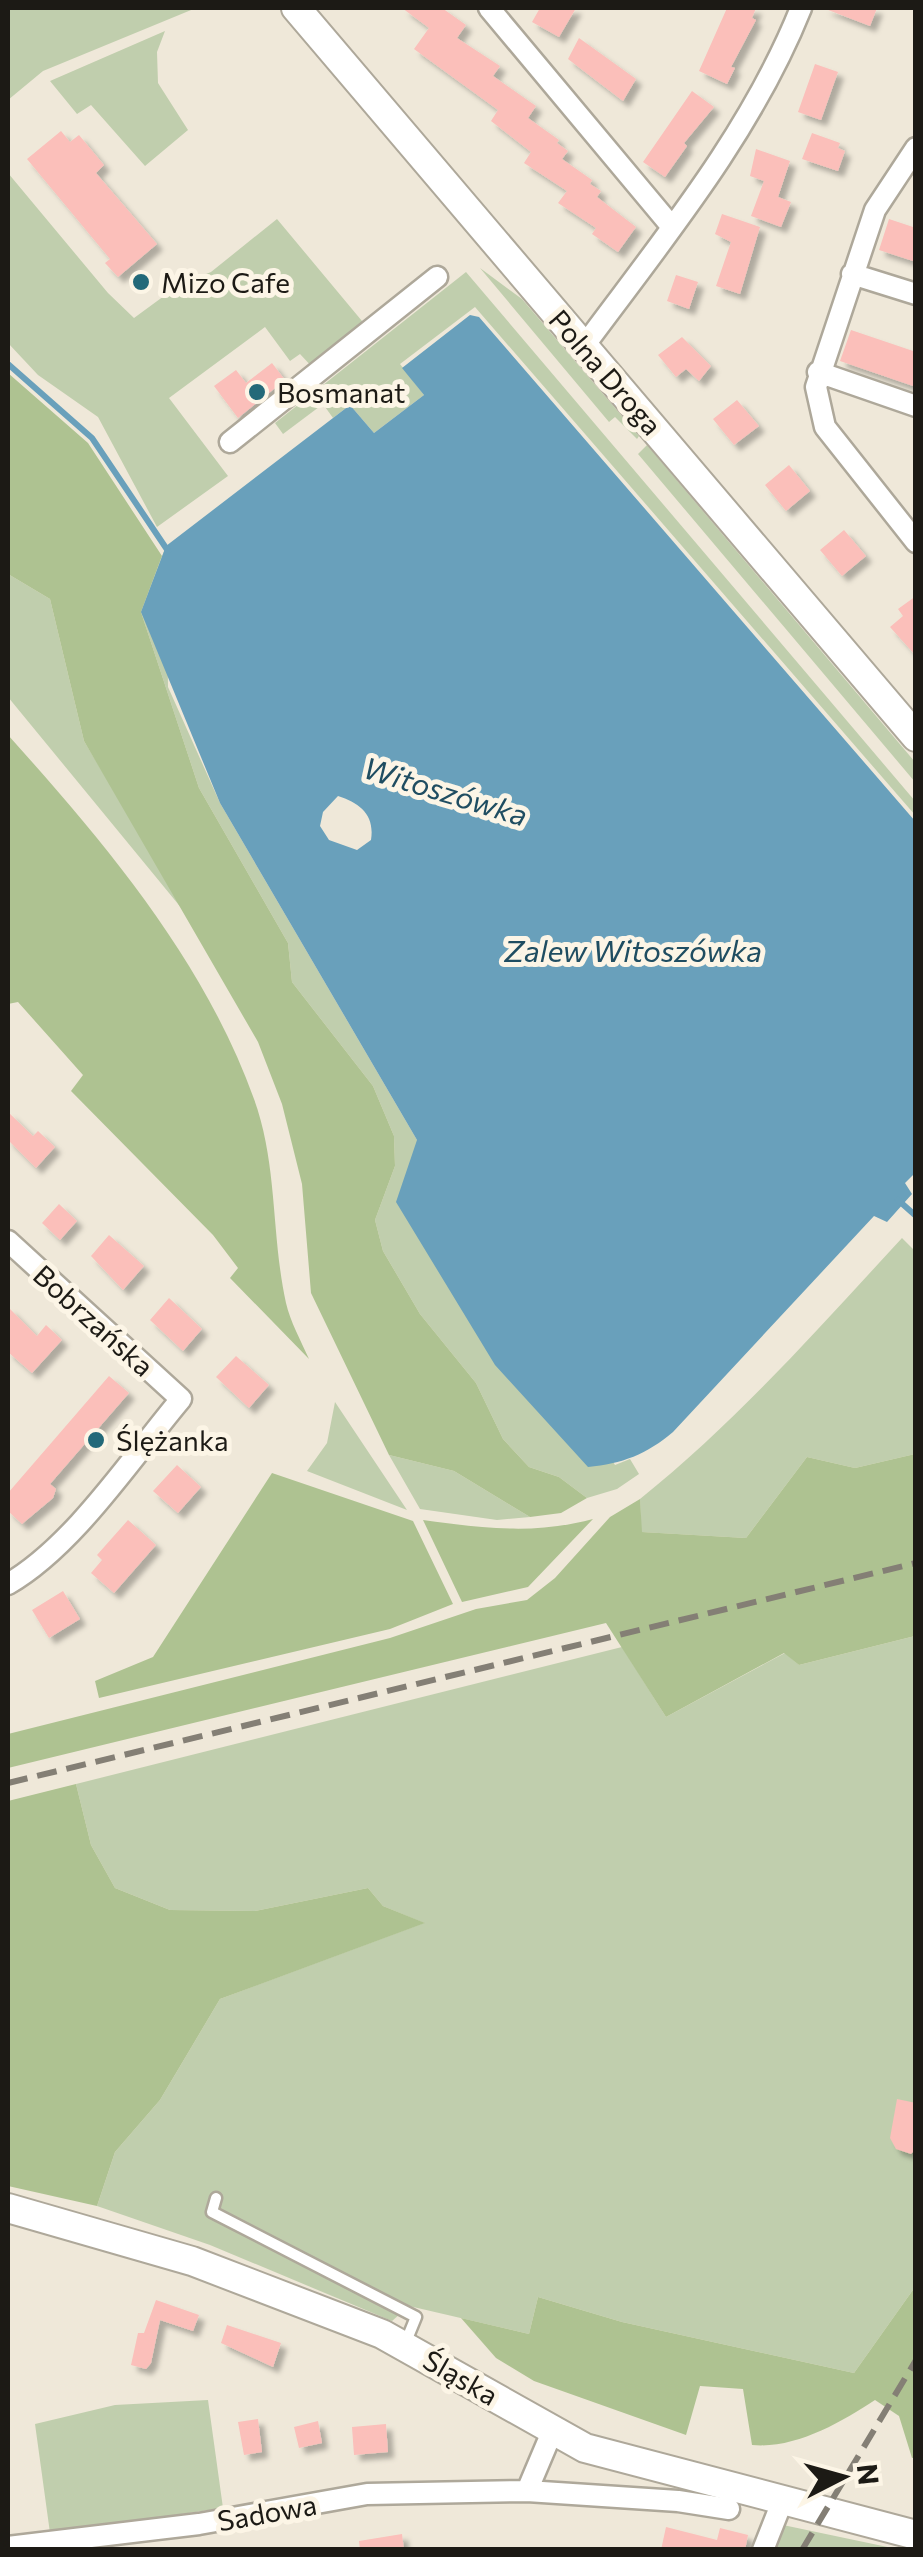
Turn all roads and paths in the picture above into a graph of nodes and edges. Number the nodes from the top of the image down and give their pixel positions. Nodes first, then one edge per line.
1 (296, 8) edge
2 (490, 8) edge
3 (801, 8) edge
4 (916, 148) edge
5 (672, 227) junction
6 (852, 274) junction
7 (437, 277) dead end
8 (916, 294) edge
9 (584, 346) junction
10 (818, 372) junction
11 (916, 406) edge
12 (230, 442) dead end
13 (916, 542) edge
14 (916, 737) edge
15 (8, 1241) edge
16 (8, 1584) edge
17 (216, 2198) dead end
18 (8, 2208) edge
19 (405, 2345) junction
20 (552, 2432) junction
21 (527, 2491) junction
22 (782, 2502) junction
23 (729, 2509) dead end
24 (916, 2536) edge
25 (8, 2547) edge
26 (764, 2550) edge

1 - 9 street, Polna Droga
2 - 5 street
3 - 5 street
4 - 6 street
5 - 9 street
6 - 8 street
6 - 10 street
7 - 12 street
9 - 14 street, Polna Droga
10 - 11 street
10 - 13 street
15 - 16 street, Bobrzańska
17 - 19 lane
18 - 19 street, Śląska
19 - 20 street, Śląska
20 - 21 street
20 - 22 street, Śląska
21 - 23 street, Sadowa
21 - 25 street, Sadowa
22 - 24 street, Śląska
22 - 26 street

